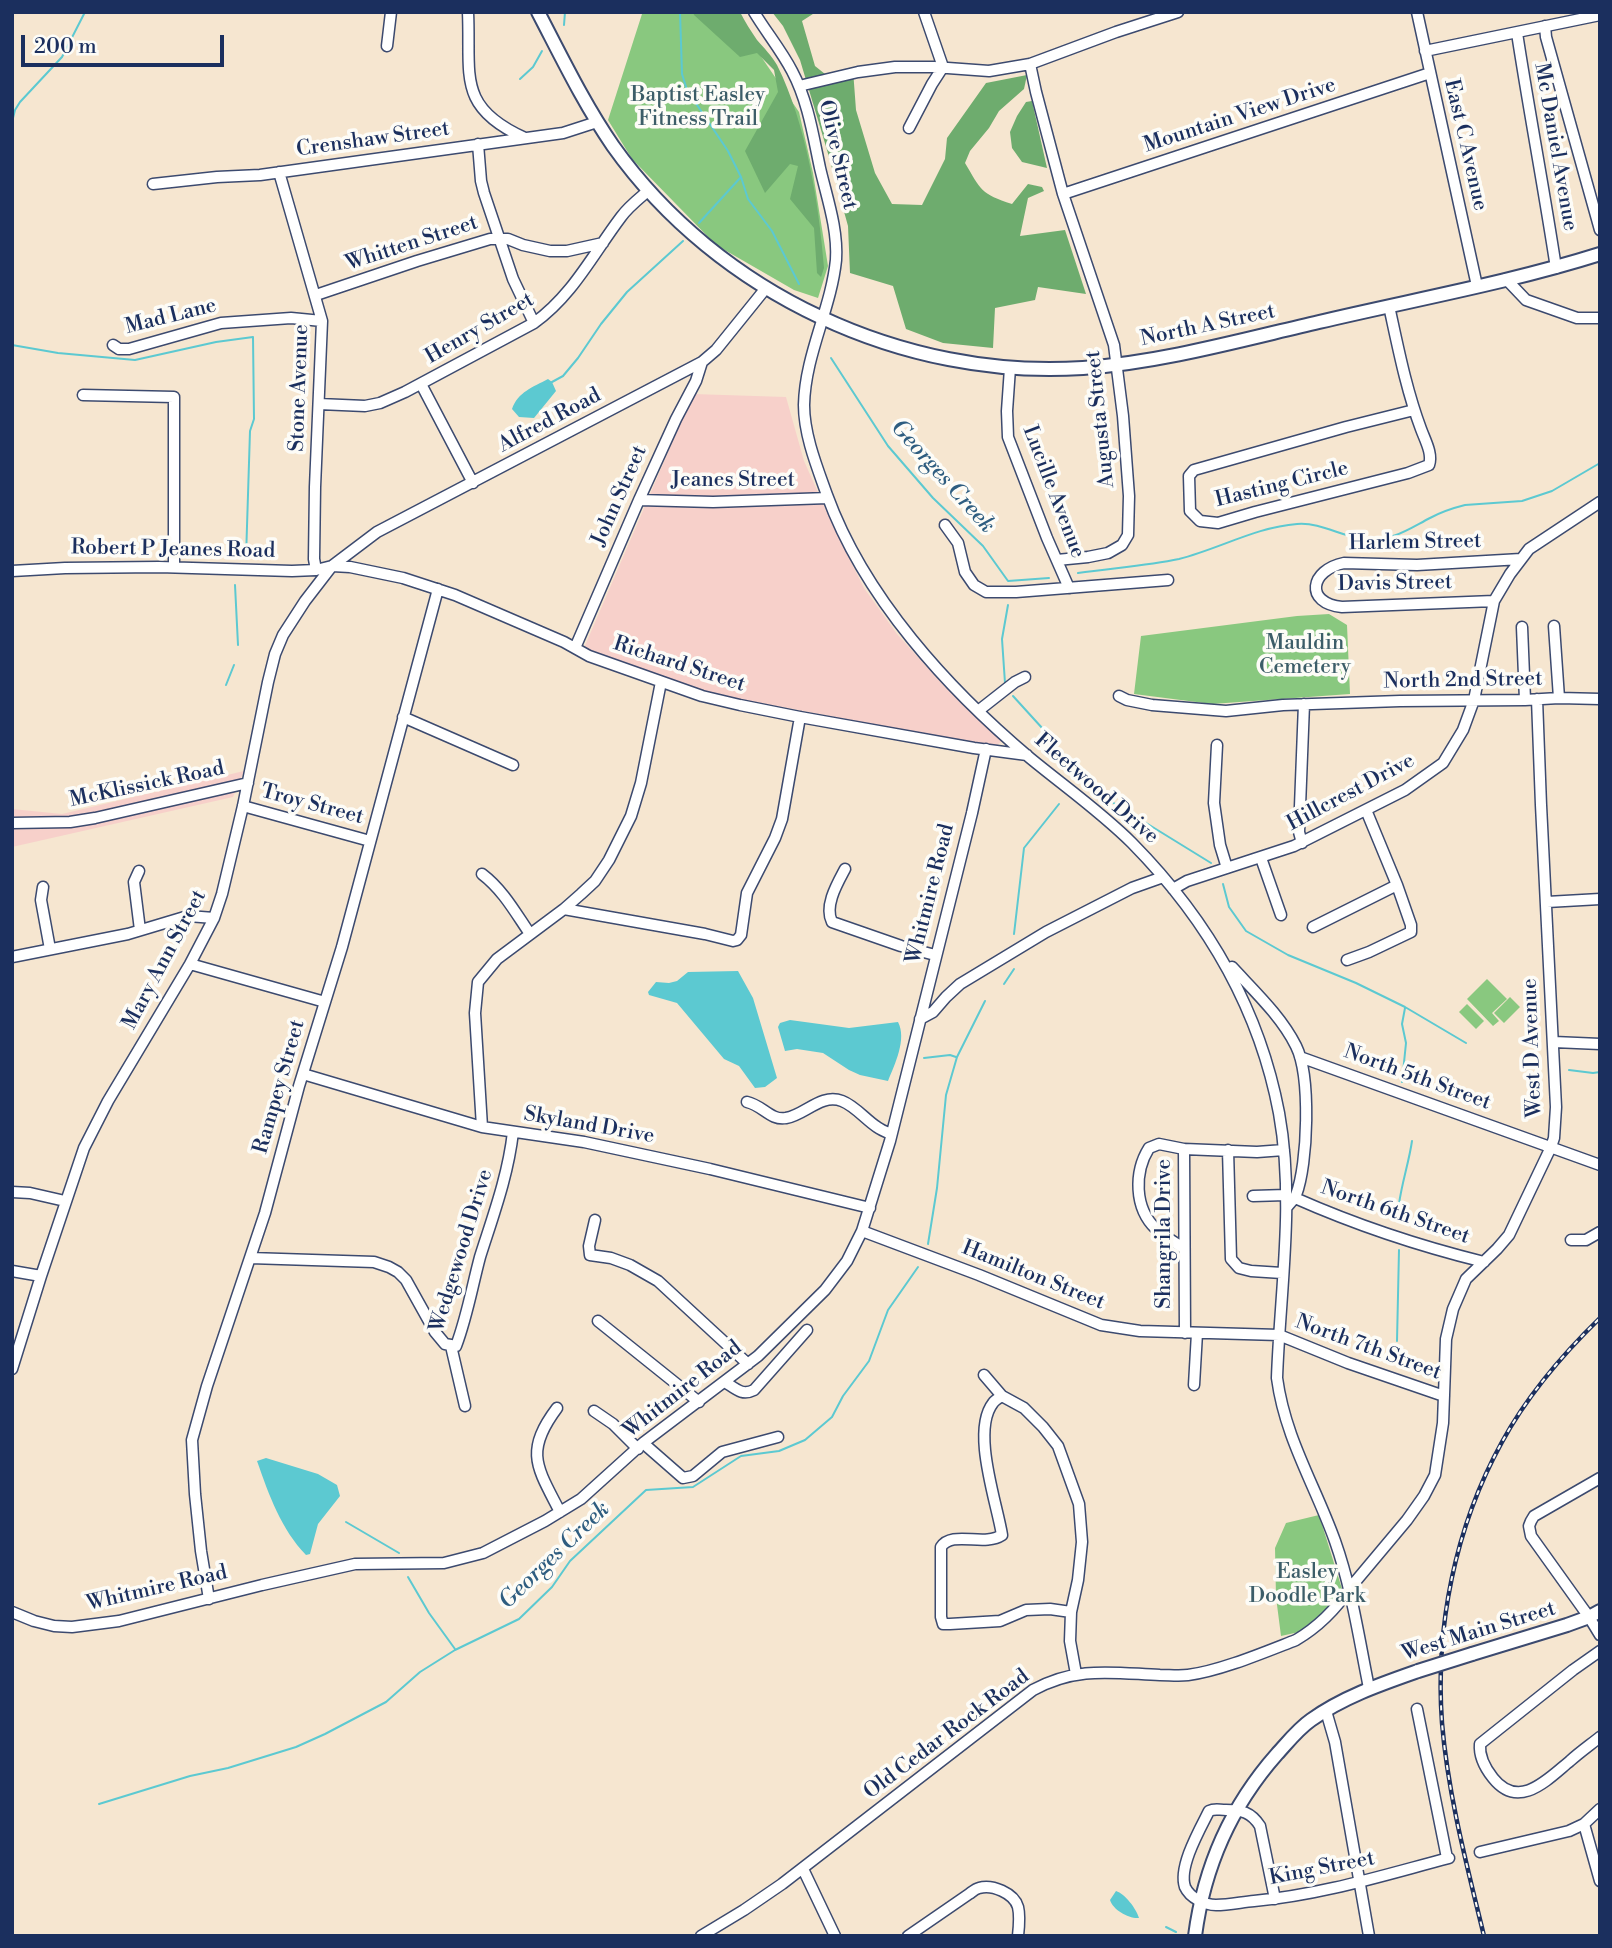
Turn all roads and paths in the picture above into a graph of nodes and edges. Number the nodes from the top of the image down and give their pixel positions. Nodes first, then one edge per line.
1 (391, 12) edge
2 (468, 12) edge
3 (538, 12) edge
4 (754, 12) edge
5 (924, 12) edge
6 (1178, 12) edge
7 (1417, 12) edge
8 (1600, 15) edge
9 (1545, 26) junction
10 (1517, 33) junction
11 (387, 46) dead end
12 (1425, 51) junction
13 (1030, 64) junction
14 (943, 67) junction
15 (1430, 73) junction
16 (799, 86) junction
17 (597, 122) junction
18 (909, 128) dead end
19 (525, 138) junction
20 (478, 145) junction
21 (279, 172) junction
22 (153, 184) dead end
23 (649, 190) junction
24 (1063, 194) junction
25 (1600, 230) edge
26 (499, 238) junction
27 (603, 243) junction
28 (1600, 254) edge
29 (1556, 268) junction
30 (1506, 279) junction
31 (1477, 286) junction
32 (766, 288) junction
33 (316, 295) junction
34 (1389, 306) junction
35 (1600, 318) edge
36 (824, 319) junction
37 (322, 321) junction
38 (534, 323) junction
39 (113, 345) dead end
40 (702, 362) junction
41 (1117, 365) junction
42 (1010, 368) junction
43 (421, 384) junction
44 (83, 396) dead end
45 (319, 404) junction
46 (1414, 410) junction
47 (473, 483) junction
48 (828, 498) junction
49 (639, 500) junction
50 (1600, 502) edge
51 (945, 525) dead end
52 (1521, 559) junction
53 (1058, 560) junction
54 (332, 566) junction
55 (174, 567) junction
56 (316, 570) junction
57 (12, 571) edge
58 (1168, 580) dead end
59 (1316, 580) joint
60 (1069, 587) junction
61 (438, 589) junction
62 (1494, 601) junction
63 (1522, 626) dead end
64 (1554, 626) dead end
65 (575, 648) junction
66 (1026, 677) dead end
67 (662, 682) junction
68 (1119, 696) dead end
69 (1559, 698) junction
70 (1537, 699) junction
71 (1600, 699) edge
72 (1525, 700) junction
73 (1474, 701) junction
74 (1304, 704) junction
75 (978, 711) junction
76 (800, 716) junction
77 (403, 717) junction
78 (1217, 745) dead end
79 (986, 749) junction
80 (1027, 755) junction
81 (513, 765) dead end
82 (248, 783) junction
83 (243, 806) junction
84 (1366, 810) junction
85 (12, 823) edge
86 (370, 841) junction
87 (1302, 843) junction
88 (1261, 858) junction
89 (1227, 868) junction
90 (845, 869) dead end
91 (139, 872) dead end
92 (482, 874) dead end
93 (1163, 877) junction
94 (1397, 885) junction
95 (43, 887) dead end
96 (1173, 889) junction
97 (1600, 899) edge
98 (1546, 902) junction
99 (564, 909) junction
100 (1281, 915) dead end
101 (214, 918) junction
102 (1313, 927) dead end
103 (140, 930) junction
104 (530, 934) junction
105 (50, 949) junction
106 (1219, 953) junction
107 (935, 955) junction
108 (12, 957) edge
109 (1347, 960) dead end
110 (190, 964) junction
111 (325, 1002) junction
112 (920, 1019) junction
113 (1553, 1042) junction
114 (1600, 1044) edge
115 (1300, 1057) junction
116 (303, 1074) junction
117 (747, 1102) dead end
118 (482, 1127) junction
119 (513, 1132) junction
120 (891, 1134) junction
121 (1551, 1147) junction
122 (1184, 1149) junction
123 (1228, 1150) junction
124 (1283, 1150) junction
125 (1600, 1165) edge
126 (12, 1192) edge
127 (1253, 1196) dead end
128 (1291, 1196) junction
129 (65, 1201) junction
130 (870, 1208) junction
131 (595, 1220) dead end
132 (862, 1231) junction
133 (1600, 1232) edge
134 (1571, 1240) dead end
135 (1183, 1248) junction
136 (250, 1258) junction
137 (1484, 1262) junction
138 (12, 1271) edge
139 (1282, 1273) junction
140 (41, 1276) junction
141 (598, 1321) dead end
142 (807, 1330) dead end
143 (1185, 1333) junction
144 (1197, 1333) junction
145 (1279, 1335) junction
146 (451, 1346) junction
147 (748, 1364) junction
148 (12, 1370) edge
149 (984, 1375) dead end
150 (725, 1382) junction
151 (1195, 1385) dead end
152 (1002, 1396) junction
153 (1444, 1396) junction
154 (699, 1402) junction
155 (465, 1406) dead end
156 (557, 1408) dead end
157 (594, 1411) dead end
158 (778, 1437) dead end
159 (640, 1446) junction
160 (1600, 1478) edge
161 (560, 1512) junction
162 (1350, 1588) junction
163 (209, 1599) junction
164 (12, 1612) edge
165 (1071, 1612) junction
166 (1595, 1614) edge
167 (1600, 1635) edge
168 (1600, 1651) edge
169 (1076, 1674) junction
170 (1369, 1688) junction
171 (1417, 1709) dead end
172 (1326, 1711) junction
173 (1600, 1737) edge
174 (1236, 1809) junction
175 (1600, 1809) edge
176 (1584, 1824) junction
177 (1480, 1852) dead end
178 (803, 1869) junction
179 (1600, 1881) edge
180 (1360, 1882) junction
181 (1275, 1899) junction
182 (1201, 1902) junction
183 (701, 1936) edge
184 (835, 1936) edge
185 (908, 1936) edge
186 (1018, 1936) edge
187 (1195, 1936) edge
188 (1369, 1936) edge

1 - 11 street
2 - 19 street
3 - 17 main road, North A Street
4 - 16 street, Olive Street
5 - 14 street
6 - 13 street
7 - 12 street, East C Avenue
8 - 9 street
9 - 10 street
9 - 25 street
10 - 12 street
10 - 29 street, Mc Daniel Avenue
12 - 15 street, East C Avenue
13 - 14 street
13 - 24 street, Augusta Street
14 - 16 street
14 - 18 street
15 - 24 street, Mountain View Drive
15 - 31 street, East C Avenue
16 - 36 street, Olive Street
17 - 19 street, Crenshaw Street
17 - 23 main road, North A Street
19 - 20 street, Crenshaw Street
20 - 21 street, Crenshaw Street
20 - 26 street
21 - 22 street, Crenshaw Street
21 - 33 street, Stone Avenue
23 - 27 street, Henry Street
23 - 32 main road, North A Street
24 - 41 street, Augusta Street
26 - 27 street, Whitten Street
26 - 33 street, Whitten Street
26 - 38 street
27 - 38 street, Henry Street
28 - 29 main road, North A Street
29 - 30 main road, North A Street
30 - 31 main road, North A Street
30 - 35 street
31 - 34 main road, North A Street
32 - 36 main road, North A Street
32 - 40 street, Alfred Road
33 - 37 street, Stone Avenue
34 - 41 main road, North A Street
34 - 46 street, Hasting Circle
36 - 42 main road, North A Street
36 - 48 street, Fleetwood Drive
37 - 39 street, Mad Lane
37 - 45 street, Stone Avenue
38 - 43 street, Henry Street
40 - 47 street, Alfred Road
40 - 49 street, John Street
41 - 42 main road, North A Street
41 - 53 street, Augusta Street
42 - 53 street, Lucille Avenue
43 - 45 street, Henry Street
43 - 47 street
44 - 55 street
45 - 56 street, Stone Avenue
46 - 46 street, Hasting Circle
47 - 54 street, Alfred Road
48 - 49 street, Jeanes Street
48 - 75 street, Fleetwood Drive
49 - 65 street, John Street
50 - 52 street, Hillcrest Drive
51 - 60 street
52 - 59 street, Harlem Street
52 - 62 street, Hillcrest Drive
53 - 60 street, Lucille Avenue
54 - 56 street, Robert P Jeanes Road
54 - 61 street, Richard Street
54 - 82 street, Mary Ann Street
55 - 56 street, Robert P Jeanes Road
55 - 57 street, Robert P Jeanes Road
58 - 60 street
59 - 62 street, Davis Street
61 - 65 street, Richard Street
61 - 77 street, Rampey Street
62 - 73 street, Hillcrest Drive
63 - 72 street
64 - 69 street
65 - 67 street, Richard Street
66 - 75 street
67 - 76 street, Richard Street
67 - 99 street
68 - 74 street, North 2nd Street
69 - 70 street, North 2nd Street
69 - 71 street, North 2nd Street
70 - 72 street, North 2nd Street
70 - 98 street, West D Avenue
72 - 73 street, North 2nd Street
73 - 74 street, North 2nd Street
73 - 84 street, Hillcrest Drive
74 - 87 street
75 - 80 street, Fleetwood Drive
76 - 79 street, Richard Street
76 - 99 street
77 - 81 street
77 - 86 street, Rampey Street
78 - 89 street
79 - 80 street, Richard Street
79 - 107 street, Whitmire Road
80 - 93 street, Fleetwood Drive
82 - 83 street, Mary Ann Street
82 - 85 street, McKlissick Road
83 - 86 street, Troy Street
83 - 101 street, Mary Ann Street
84 - 87 street, Hillcrest Drive
84 - 94 street
86 - 111 street, Rampey Street
87 - 88 street, Hillcrest Drive
88 - 89 street, Hillcrest Drive
88 - 100 street
89 - 96 street, Hillcrest Drive
90 - 107 street
91 - 103 street
92 - 104 street
93 - 96 street, Fleetwood Drive
93 - 112 street
94 - 102 street
94 - 109 street
95 - 105 street
96 - 106 street, Fleetwood Drive
97 - 98 street
98 - 113 street, West D Avenue
99 - 104 street
101 - 103 street
101 - 110 street, Mary Ann Street
103 - 105 street
104 - 118 street
105 - 108 street
106 - 115 street
106 - 124 street, Fleetwood Drive
107 - 112 street, Whitmire Road
110 - 111 street
110 - 129 street, Mary Ann Street
111 - 116 street, Rampey Street
112 - 120 street, Whitmire Road
113 - 114 street
113 - 121 street, West D Avenue
115 - 121 street, North 5th Street
115 - 128 street
116 - 118 street, Skyland Drive
116 - 136 street, Rampey Street
117 - 120 street
118 - 119 street, Skyland Drive
119 - 130 street, Skyland Drive
119 - 146 street, Wedgewood Drive
120 - 130 street, Whitmire Road
121 - 125 street, North 5th Street
121 - 137 street, West D Avenue
122 - 123 street, Shangrila Drive
122 - 135 street, Shangrila Drive
122 - 135 street
123 - 124 street, Shangrila Drive
123 - 139 street
124 - 128 street, Fleetwood Drive
126 - 129 street
127 - 128 street
128 - 137 street, North 6th Street
128 - 139 street
129 - 140 street, Mary Ann Street
130 - 132 street, Whitmire Road
131 - 147 street
132 - 143 street, Hamilton Street
132 - 147 street, Whitmire Road
133 - 134 street
135 - 143 street, Shangrila Drive
136 - 146 street, Wedgewood Drive
136 - 163 street, Rampey Street
137 - 153 street, West D Avenue
138 - 140 street
139 - 145 street
140 - 148 street, Mary Ann Street
141 - 154 street
142 - 150 street
143 - 144 street, Hamilton Street
144 - 145 street, Hamilton Street
144 - 151 street
145 - 153 street, North 7th Street
145 - 162 street
146 - 155 street
147 - 150 street, Whitmire Road
149 - 152 street
150 - 154 street, Whitmire Road
152 - 165 street
152 - 165 street
153 - 162 street, West D Avenue
154 - 159 street, Whitmire Road
156 - 161 street
157 - 159 street
158 - 159 street
159 - 161 street, Whitmire Road
160 - 166 street
161 - 163 street, Whitmire Road
162 - 169 street, Old Cedar Rock Road
162 - 170 street
163 - 164 street, Whitmire Road
165 - 169 street
166 - 167 street
166 - 170 main road, West Main Street, bridge
168 - 173 street
169 - 178 street, Old Cedar Rock Road
170 - 172 main road, West Main Street
171 - 180 street, King Street
172 - 174 main road, West Main Street
172 - 180 street
174 - 181 street
174 - 182 main road, West Main Street
174 - 182 street
175 - 176 street
176 - 177 street
176 - 179 street
178 - 183 street, Old Cedar Rock Road
178 - 184 street
180 - 181 street, King Street
180 - 188 street
181 - 182 street, King Street
182 - 187 main road, West Main Street
185 - 186 street

